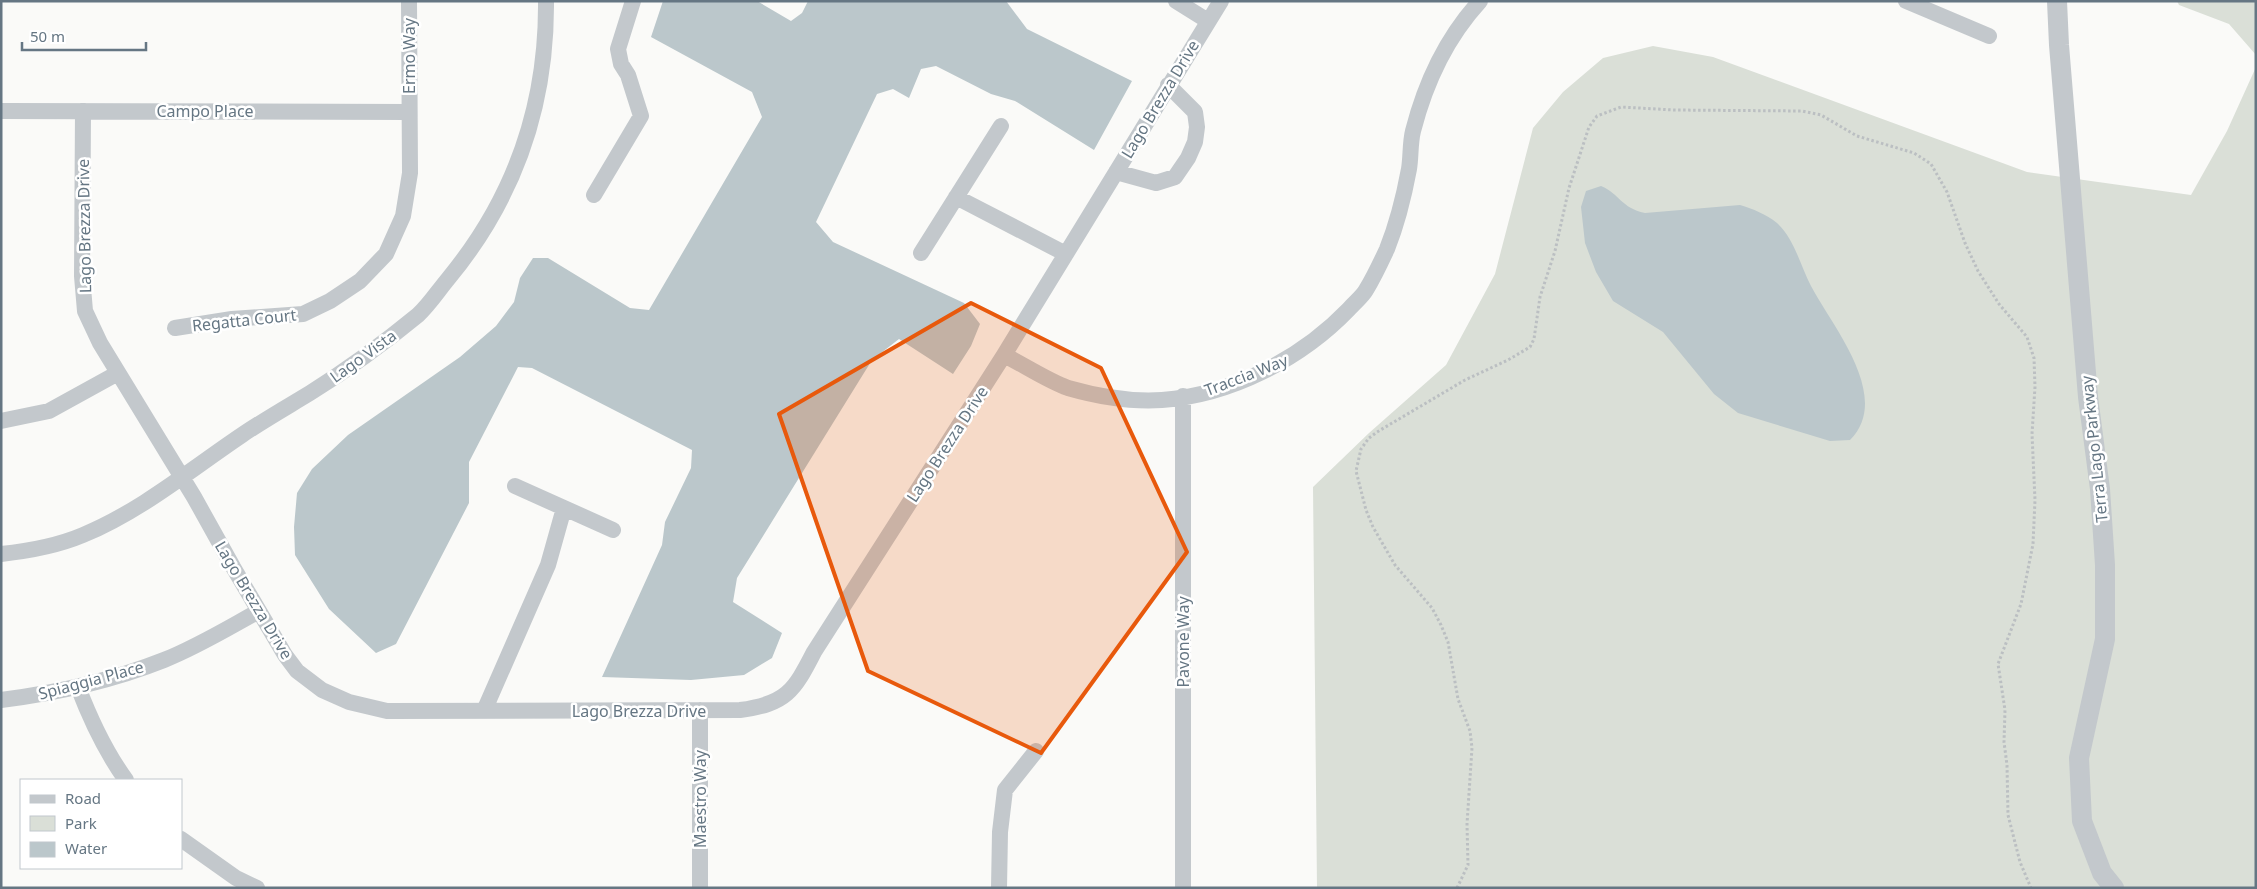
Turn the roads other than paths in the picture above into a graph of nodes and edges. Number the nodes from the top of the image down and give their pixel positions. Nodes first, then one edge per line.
1 (409, 1) edge
2 (546, 1) edge
3 (633, 1) edge
4 (1176, 1) edge
5 (1221, 1) edge
6 (1480, 1) edge
7 (1906, 1) edge
8 (2057, 1) edge
9 (1208, 21) junction
10 (1989, 36) dead end
11 (1168, 85) junction
12 (1, 111) edge
13 (83, 111) junction
14 (409, 112) junction
15 (1001, 126) dead end
16 (1116, 172) junction
17 (594, 195) dead end
18 (956, 197) junction
19 (921, 253) dead end
20 (1066, 254) junction
21 (175, 328) dead end
22 (1004, 355) junction
23 (118, 374) junction
24 (1183, 396) junction
25 (1, 421) edge
26 (182, 478) junction
27 (515, 486) dead end
28 (564, 508) junction
29 (613, 530) dead end
30 (1, 554) edge
31 (259, 611) junction
32 (78, 688) junction
33 (1, 700) edge
34 (700, 710) junction
35 (484, 711) junction
36 (1036, 751) dead end
37 (125, 779) edge
38 (182, 840) edge
39 (257, 888) edge
40 (700, 888) edge
41 (1000, 888) edge
42 (1182, 888) edge
43 (2114, 888) edge

1 - 14 street, Ermo Way
2 - 26 street, Lago Vista
3 - 17 street
4 - 9 street
5 - 9 street, Lago Brezza Drive
6 - 24 street, Traccia Way
7 - 10 street
8 - 43 street, Terra Lago Parkway
9 - 11 street, Lago Brezza Drive
11 - 16 street, Lago Brezza Drive
11 - 16 street
12 - 13 street, Campo Place
13 - 14 street, Campo Place
13 - 23 street, Lago Brezza Drive
14 - 21 street, Regatta Court
15 - 18 street
16 - 20 street, Lago Brezza Drive
18 - 19 street
18 - 20 street
20 - 22 street, Lago Brezza Drive
22 - 24 street, Traccia Way
22 - 34 street, Lago Brezza Drive
23 - 25 street
23 - 26 street, Lago Brezza Drive
24 - 42 street, Pavone Way
26 - 30 street, Lago Vista
26 - 31 street, Lago Brezza Drive
27 - 28 street
28 - 29 street
28 - 35 street
31 - 32 street, Spiaggia Place
31 - 35 street, Lago Brezza Drive
32 - 33 street, Spiaggia Place
32 - 37 street
34 - 35 street, Lago Brezza Drive
34 - 40 street, Maestro Way
36 - 41 street
38 - 39 street

